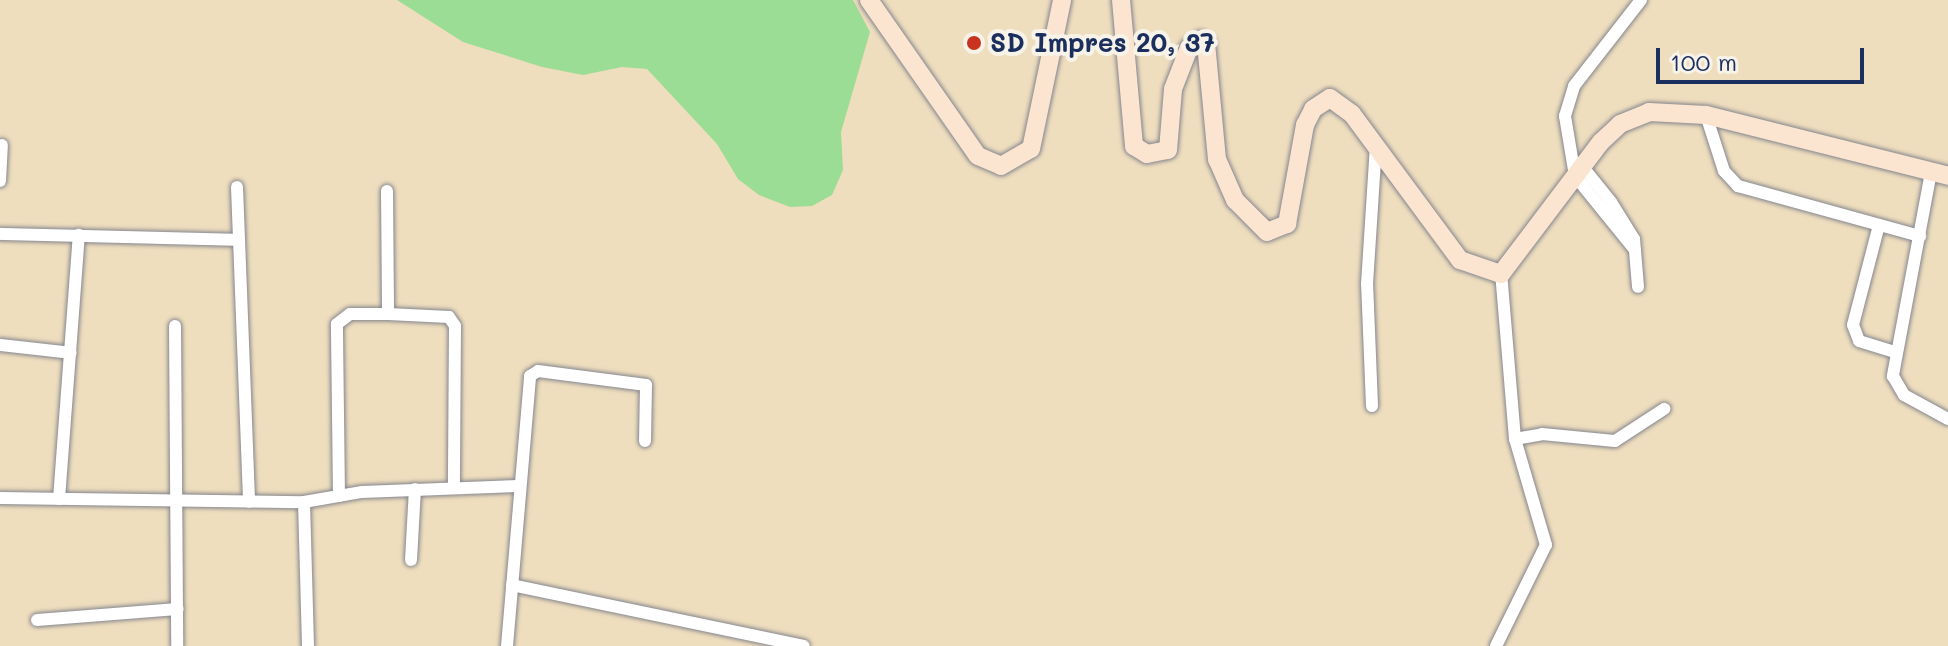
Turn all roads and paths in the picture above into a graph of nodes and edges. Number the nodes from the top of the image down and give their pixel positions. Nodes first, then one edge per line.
1 (869, 0) edge
2 (1062, 0) edge
3 (1121, 0) edge
4 (1641, 0) edge
5 (1706, 115) junction
6 (2, 145) edge
7 (1376, 146) junction
8 (1577, 169) junction
9 (1940, 174) edge
10 (0, 181) edge
11 (237, 187) dead end
12 (387, 191) dead end
13 (1879, 225) junction
14 (0, 234) edge
15 (79, 235) junction
16 (1920, 236) junction
17 (238, 240) junction
18 (1501, 274) junction
19 (1638, 287) dead end
20 (388, 314) junction
21 (175, 326) dead end
22 (0, 345) edge
23 (1896, 352) junction
24 (71, 353) junction
25 (1372, 406) dead end
26 (1664, 409) dead end
27 (1948, 419) edge
28 (1515, 439) junction
29 (645, 441) dead end
30 (454, 486) junction
31 (518, 486) junction
32 (415, 489) junction
33 (339, 496) junction
34 (0, 498) edge
35 (59, 499) junction
36 (177, 500) junction
37 (249, 502) junction
38 (304, 502) junction
39 (411, 560) dead end
40 (512, 585) junction
41 (178, 609) junction
42 (37, 620) dead end
43 (177, 646) edge
44 (308, 646) edge
45 (507, 646) edge
46 (804, 646) edge
47 (1496, 646) edge

1 - 2 street
3 - 7 street
4 - 8 street
5 - 8 street
5 - 9 street
5 - 13 street
6 - 10 street
7 - 18 street
7 - 25 street
8 - 18 street
8 - 19 street
9 - 16 street
11 - 17 street
12 - 20 street
13 - 16 street
13 - 23 street
14 - 15 street
15 - 17 street
15 - 24 street
16 - 23 street
17 - 37 street
18 - 28 street
20 - 30 street
20 - 33 street
21 - 36 street
22 - 24 street
23 - 27 street
24 - 35 street
26 - 28 street
28 - 47 street
29 - 31 street
30 - 31 street
30 - 32 street
31 - 40 street
32 - 33 street
32 - 39 street
33 - 38 street
34 - 35 street
35 - 36 street
36 - 37 street
36 - 41 street
37 - 38 street
38 - 44 street
40 - 45 street
40 - 46 street
41 - 42 street
41 - 43 street

